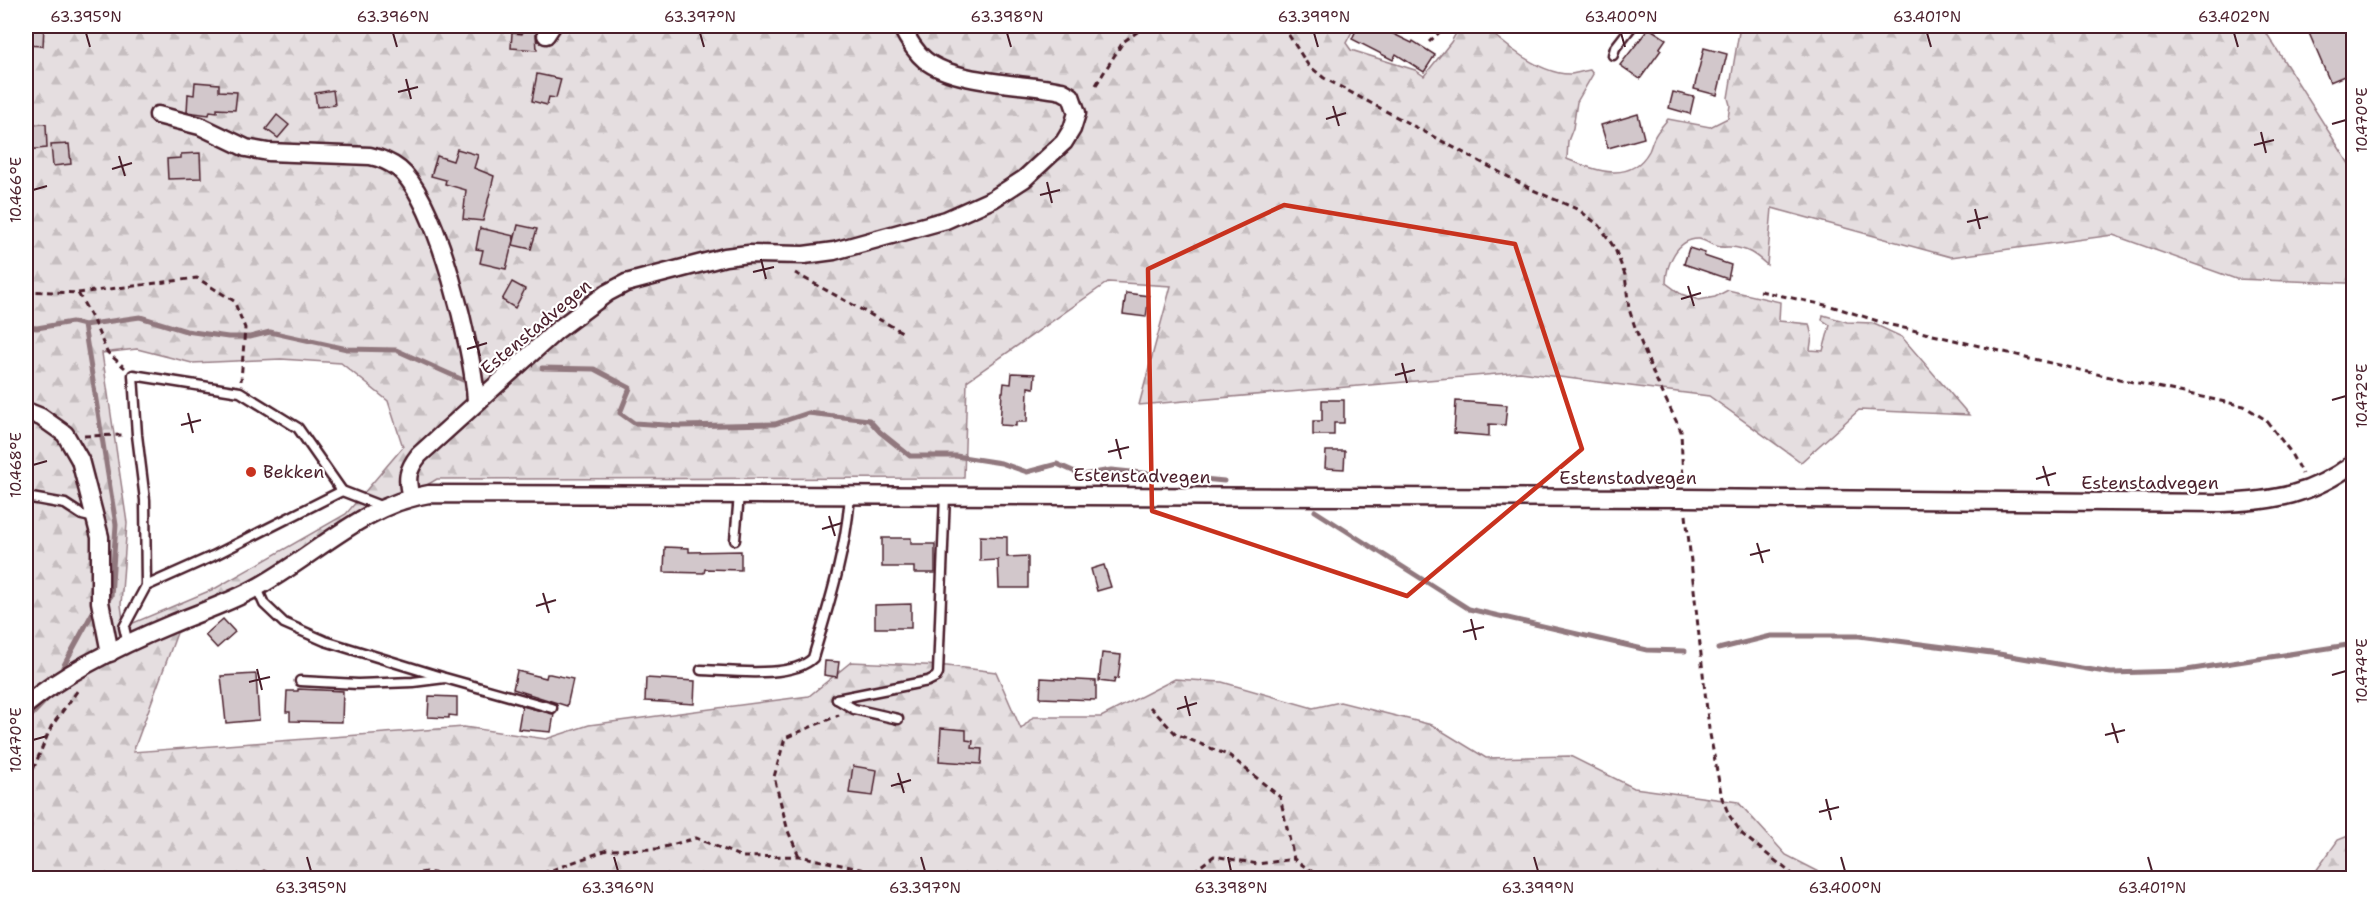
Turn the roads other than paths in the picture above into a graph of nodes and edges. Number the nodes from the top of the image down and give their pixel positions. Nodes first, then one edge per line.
1 (900, 26) edge
2 (1632, 26) edge
3 (1613, 55) dead end
4 (158, 115) dead end
5 (476, 402) junction
6 (26, 411) edge
7 (2354, 463) edge
8 (342, 491) junction
9 (739, 494) junction
10 (850, 495) junction
11 (945, 495) junction
12 (26, 497) edge
13 (411, 497) junction
14 (383, 507) junction
15 (96, 518) junction
16 (735, 540) dead end
17 (146, 586) junction
18 (257, 588) junction
19 (128, 644) junction
20 (110, 653) junction
21 (701, 670) dead end
22 (445, 678) junction
23 (300, 681) dead end
24 (26, 705) edge
25 (552, 708) dead end
26 (898, 719) dead end

1 - 5 street, Estenstadvegen
2 - 3 lane
4 - 5 street, Estenstadvegen
5 - 13 street, Estenstadvegen
6 - 15 street
7 - 11 street, Estenstadvegen
8 - 14 lane
8 - 17 lane
8 - 17 lane
9 - 10 street, Estenstadvegen
9 - 13 street, Estenstadvegen
9 - 16 lane
10 - 11 street, Estenstadvegen
10 - 21 lane
11 - 26 lane
12 - 15 lane
13 - 14 street, Estenstadvegen
14 - 18 street, Estenstadvegen
15 - 20 street
17 - 19 lane
18 - 19 street, Estenstadvegen
18 - 22 lane
19 - 20 street, Estenstadvegen
20 - 24 street, Estenstadvegen
22 - 23 lane
22 - 25 lane

